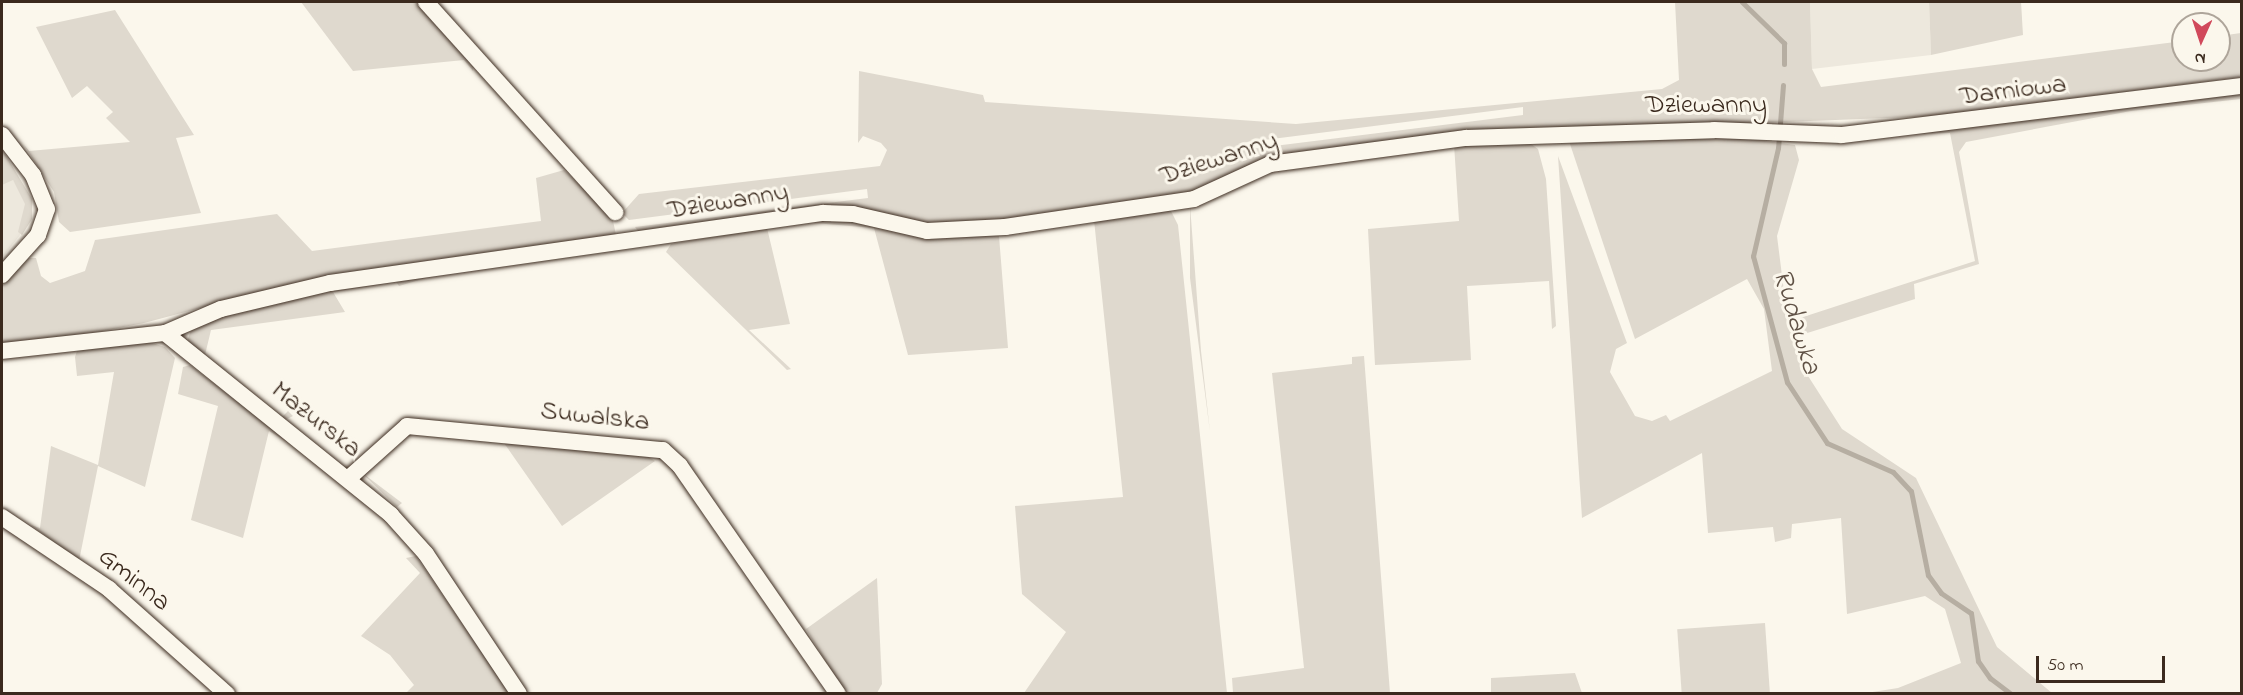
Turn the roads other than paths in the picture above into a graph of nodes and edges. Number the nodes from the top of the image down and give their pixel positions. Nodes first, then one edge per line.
1 (426, 2) edge
2 (2241, 86) edge
3 (1789, 133) joint
4 (2, 135) edge
5 (615, 212) dead end
6 (2, 275) edge
7 (165, 333) junction
8 (2, 351) edge
9 (350, 477) junction
10 (2, 517) edge
11 (227, 693) edge
12 (519, 693) edge
13 (838, 693) edge

1 - 5 street
2 - 3 street, Darniowa
3 - 7 street, Dziewanny
4 - 6 street
7 - 8 street
7 - 9 street, Mazurska
9 - 12 street, Mazurska
9 - 13 street, Suwalska
10 - 11 street, Gminna

